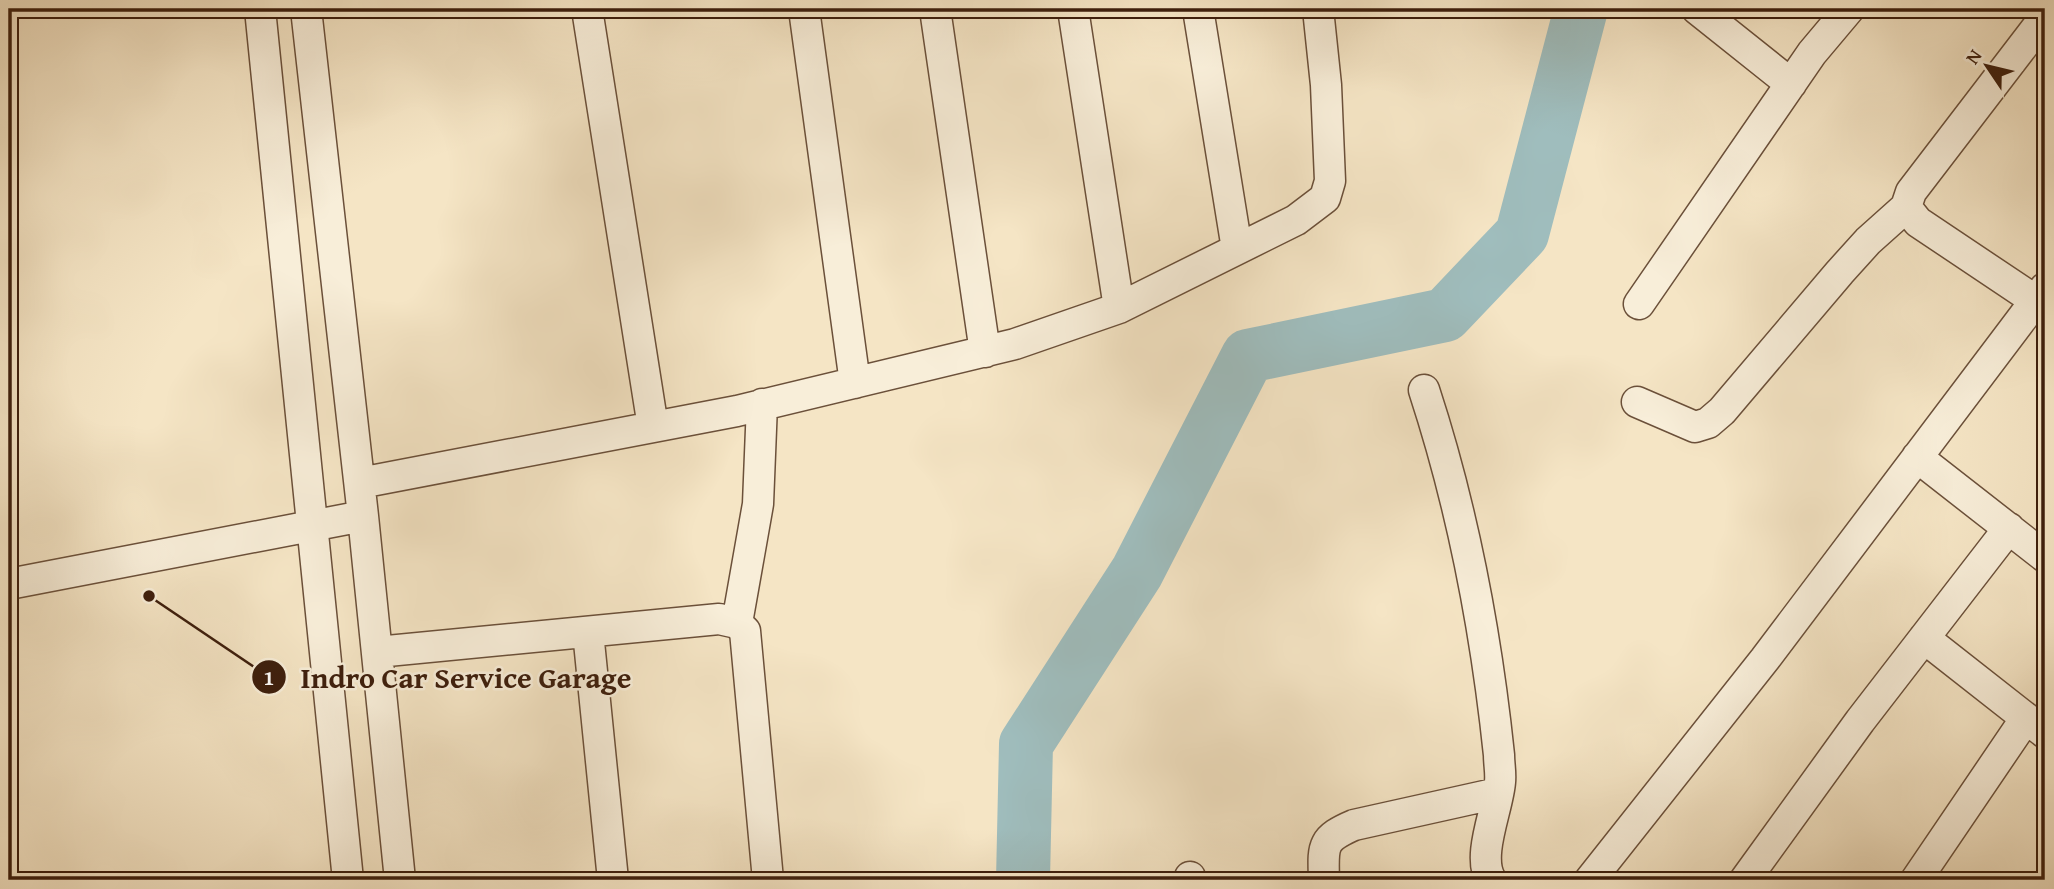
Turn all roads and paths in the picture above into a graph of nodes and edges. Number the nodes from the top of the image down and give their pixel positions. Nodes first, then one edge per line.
1 (260, 9) edge
2 (306, 9) edge
3 (587, 9) edge
4 (804, 9) edge
5 (936, 9) edge
6 (1073, 9) edge
7 (1198, 9) edge
8 (1318, 9) edge
9 (1697, 9) edge
10 (1849, 9) edge
11 (2045, 17) edge
12 (1791, 84) junction
13 (1906, 207) junction
14 (1237, 249) junction
15 (2042, 299) edge
16 (1639, 304) dead end
17 (1119, 308) junction
18 (985, 352) junction
19 (855, 383) junction
20 (1424, 390) dead end
21 (1637, 402) dead end
22 (762, 404) junction
23 (653, 427) junction
24 (1917, 457) junction
25 (360, 483) junction
26 (363, 516) junction
27 (312, 525) junction
28 (2009, 528) junction
29 (2045, 557) edge
30 (9, 584) edge
31 (737, 623) junction
32 (588, 632) junction
33 (1924, 638) junction
34 (377, 652) junction
35 (2036, 725) edge
36 (1498, 793) junction
37 (348, 880) edge
38 (400, 880) edge
39 (613, 880) edge
40 (768, 880) edge
41 (1324, 880) edge
42 (1491, 880) edge
43 (1590, 880) edge
44 (1745, 880) edge
45 (1916, 880) edge

1 - 27 street
2 - 25 street
3 - 23 street
4 - 19 street
5 - 18 street
6 - 17 street
7 - 14 street
8 - 14 street
9 - 12 street
10 - 12 street
11 - 13 street
12 - 16 street
13 - 15 street
13 - 21 street
14 - 17 street
15 - 24 street
17 - 18 street
18 - 19 street
19 - 22 street
20 - 36 street
22 - 23 street
22 - 31 street
23 - 25 street
24 - 28 street
24 - 43 street
25 - 26 street
26 - 27 street
26 - 34 street
27 - 30 street
27 - 37 street
28 - 29 street
28 - 33 street
31 - 32 street
31 - 40 street
32 - 34 street
32 - 39 street
33 - 35 street
33 - 44 street
34 - 38 street
35 - 45 street
36 - 41 street
36 - 42 street

